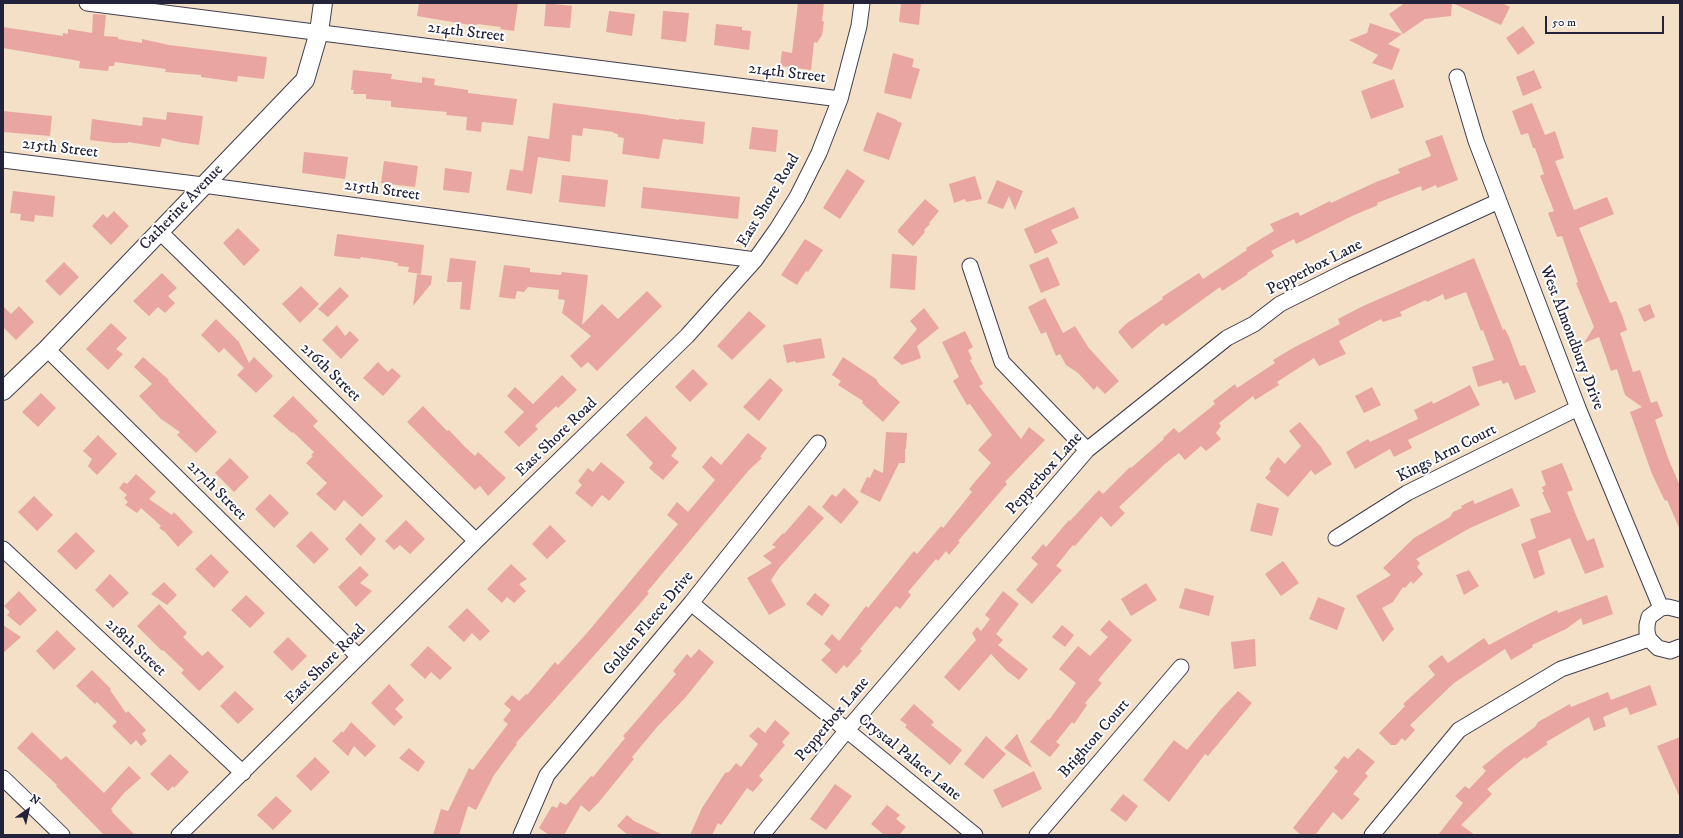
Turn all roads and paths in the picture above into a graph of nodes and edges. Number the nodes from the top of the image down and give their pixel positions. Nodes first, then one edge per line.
1 (87, 3) edge
2 (323, 3) edge
3 (862, 3) edge
4 (319, 32) junction
5 (1457, 77) dead end
6 (840, 99) junction
7 (3, 160) edge
8 (203, 185) junction
9 (1499, 201) junction
10 (159, 232) junction
11 (755, 260) junction
12 (970, 266) dead end
13 (47, 349) junction
14 (3, 391) edge
15 (1578, 408) junction
16 (818, 443) dead end
17 (1087, 450) junction
18 (1336, 538) dead end
19 (476, 541) junction
20 (3, 549) edge
21 (690, 603) junction
22 (1661, 608) junction
23 (1680, 610) edge
24 (1649, 639) junction
25 (1679, 653) edge
26 (359, 658) junction
27 (1181, 667) dead end
28 (847, 730) junction
29 (243, 773) junction
30 (3, 778) edge
31 (62, 835) edge
32 (179, 835) edge
33 (521, 835) edge
34 (762, 835) edge
35 (975, 835) edge
36 (1037, 835) edge
37 (1372, 835) edge

1 - 4 street, 214th Street
2 - 4 street, Catherine Avenue
3 - 6 street, East Shore Road
4 - 6 street, 214th Street
4 - 8 street, Catherine Avenue
5 - 9 street, West Almondbury Drive
6 - 11 street, East Shore Road
7 - 8 street, 215th Street
8 - 10 street, Catherine Avenue
8 - 11 street, 215th Street
9 - 15 street, West Almondbury Drive
9 - 17 street, Pepperbox Lane
10 - 13 street, Catherine Avenue
10 - 19 street, 216th Street
11 - 19 street, East Shore Road
12 - 17 street
13 - 14 street, Catherine Avenue
13 - 26 street, 217th Street
15 - 18 street, Kings Arm Court
15 - 22 street, West Almondbury Drive
16 - 21 street, Golden Fleece Drive
17 - 28 street, Pepperbox Lane
19 - 26 street, East Shore Road
20 - 29 street, 218th Street
21 - 28 street, Crystal Palace Lane
21 - 33 street, Golden Fleece Drive
22 - 23 street
22 - 24 street
24 - 25 street
24 - 37 street
26 - 29 street, East Shore Road
27 - 36 street, Brighton Court
28 - 34 street, Pepperbox Lane
28 - 35 street, Crystal Palace Lane
29 - 32 street, East Shore Road
30 - 31 street

